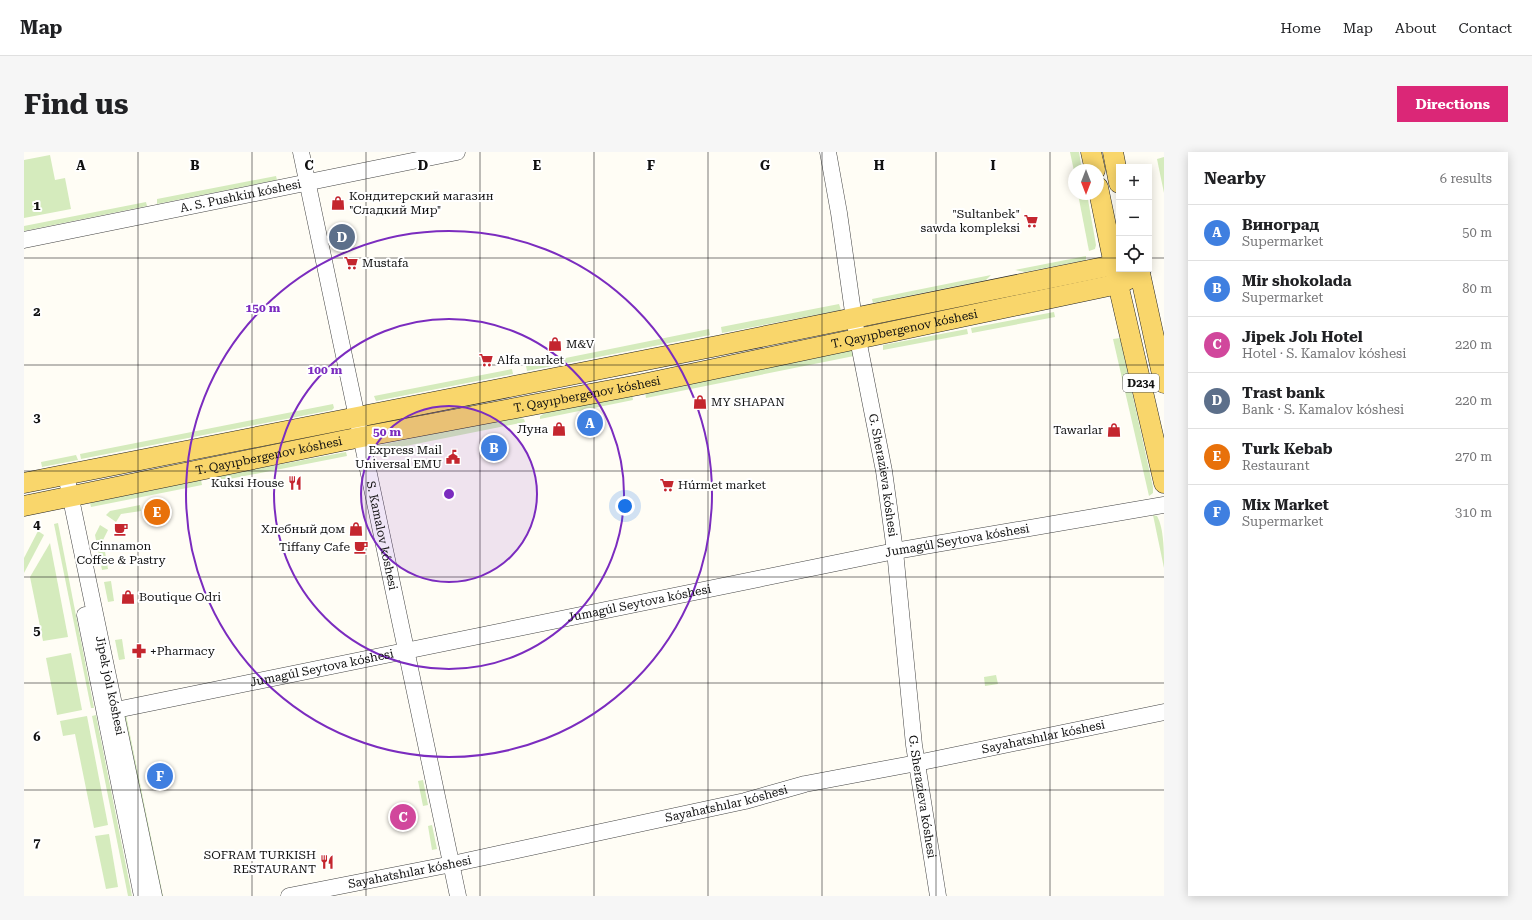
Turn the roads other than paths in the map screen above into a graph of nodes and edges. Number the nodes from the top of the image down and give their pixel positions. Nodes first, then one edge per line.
1 (301, 152) edge
2 (457, 152) edge
3 (828, 152) edge
4 (1091, 152) edge
5 (1112, 152) edge
6 (1094, 164) edge
7 (1116, 170) edge
8 (307, 183) junction
9 (1101, 200) edge
10 (24, 240) edge
11 (1116, 268) edge
12 (1084, 271) junction
13 (1116, 272) edge
14 (1117, 272) edge
15 (1135, 272) edge
16 (1137, 272) edge
17 (1090, 290) junction
18 (854, 319) junction
19 (858, 339) junction
20 (1164, 383) edge
21 (357, 417) junction
22 (361, 437) junction
23 (61, 476) junction
24 (24, 483) edge
25 (1164, 483) edge
26 (66, 497) junction
27 (1164, 505) edge
28 (24, 506) edge
29 (895, 551) junction
30 (406, 651) junction
31 (116, 710) junction
32 (1164, 712) edge
33 (917, 763) junction
34 (452, 864) junction
35 (142, 896) edge
36 (154, 896) edge
37 (289, 896) edge
38 (458, 896) edge
39 (938, 896) edge

1 - 8 street, S. Kamalov kóshesi
2 - 8 street, A. S. Pushkin kóshesi
3 - 18 street, G. Sherazieva kóshesi
4 - 6 main road
5 - 7 main road
8 - 10 street, A. S. Pushkin kóshesi
8 - 21 street, S. Kamalov kóshesi
9 - 11 main road, D234
12 - 13 main road, T. Qayıpbergenov kóshesi
12 - 17 main road
12 - 18 main road, T. Qayıpbergenov kóshesi
14 - 15 main road, T. Qayıpbergenov kóshesi
14 - 17 main road, T. Qayıpbergenov kóshesi
14 - 25 main road, D234
16 - 20 main road, D234
17 - 19 main road, T. Qayıpbergenov kóshesi
18 - 19 street, G. Sherazieva kóshesi
18 - 21 main road, T. Qayıpbergenov kóshesi
19 - 22 main road, T. Qayıpbergenov kóshesi
19 - 29 street, G. Sherazieva kóshesi
21 - 22 street, S. Kamalov kóshesi
21 - 23 main road, T. Qayıpbergenov kóshesi
22 - 26 main road, T. Qayıpbergenov kóshesi
22 - 30 street, S. Kamalov kóshesi
23 - 24 main road, T. Qayıpbergenov kóshesi
23 - 26 street, Jipek jolı kóshesi
26 - 28 main road, T. Qayıpbergenov kóshesi
26 - 31 street, Jipek jolı kóshesi
26 - 35 street, Jipek jolı kóshesi
27 - 29 street, Jumagúl Seytova kóshesi
29 - 30 street, Jumagúl Seytova kóshesi
29 - 33 street, G. Sherazieva kóshesi
30 - 31 street, Jumagúl Seytova kóshesi
30 - 34 street, S. Kamalov kóshesi
31 - 36 street, Jipek jolı kóshesi
32 - 33 street, Sayahatshılar kóshesi
33 - 34 street, Sayahatshılar kóshesi
33 - 39 street, G. Sherazieva kóshesi
34 - 37 street, Sayahatshılar kóshesi
34 - 38 street, S. Kamalov kóshesi

